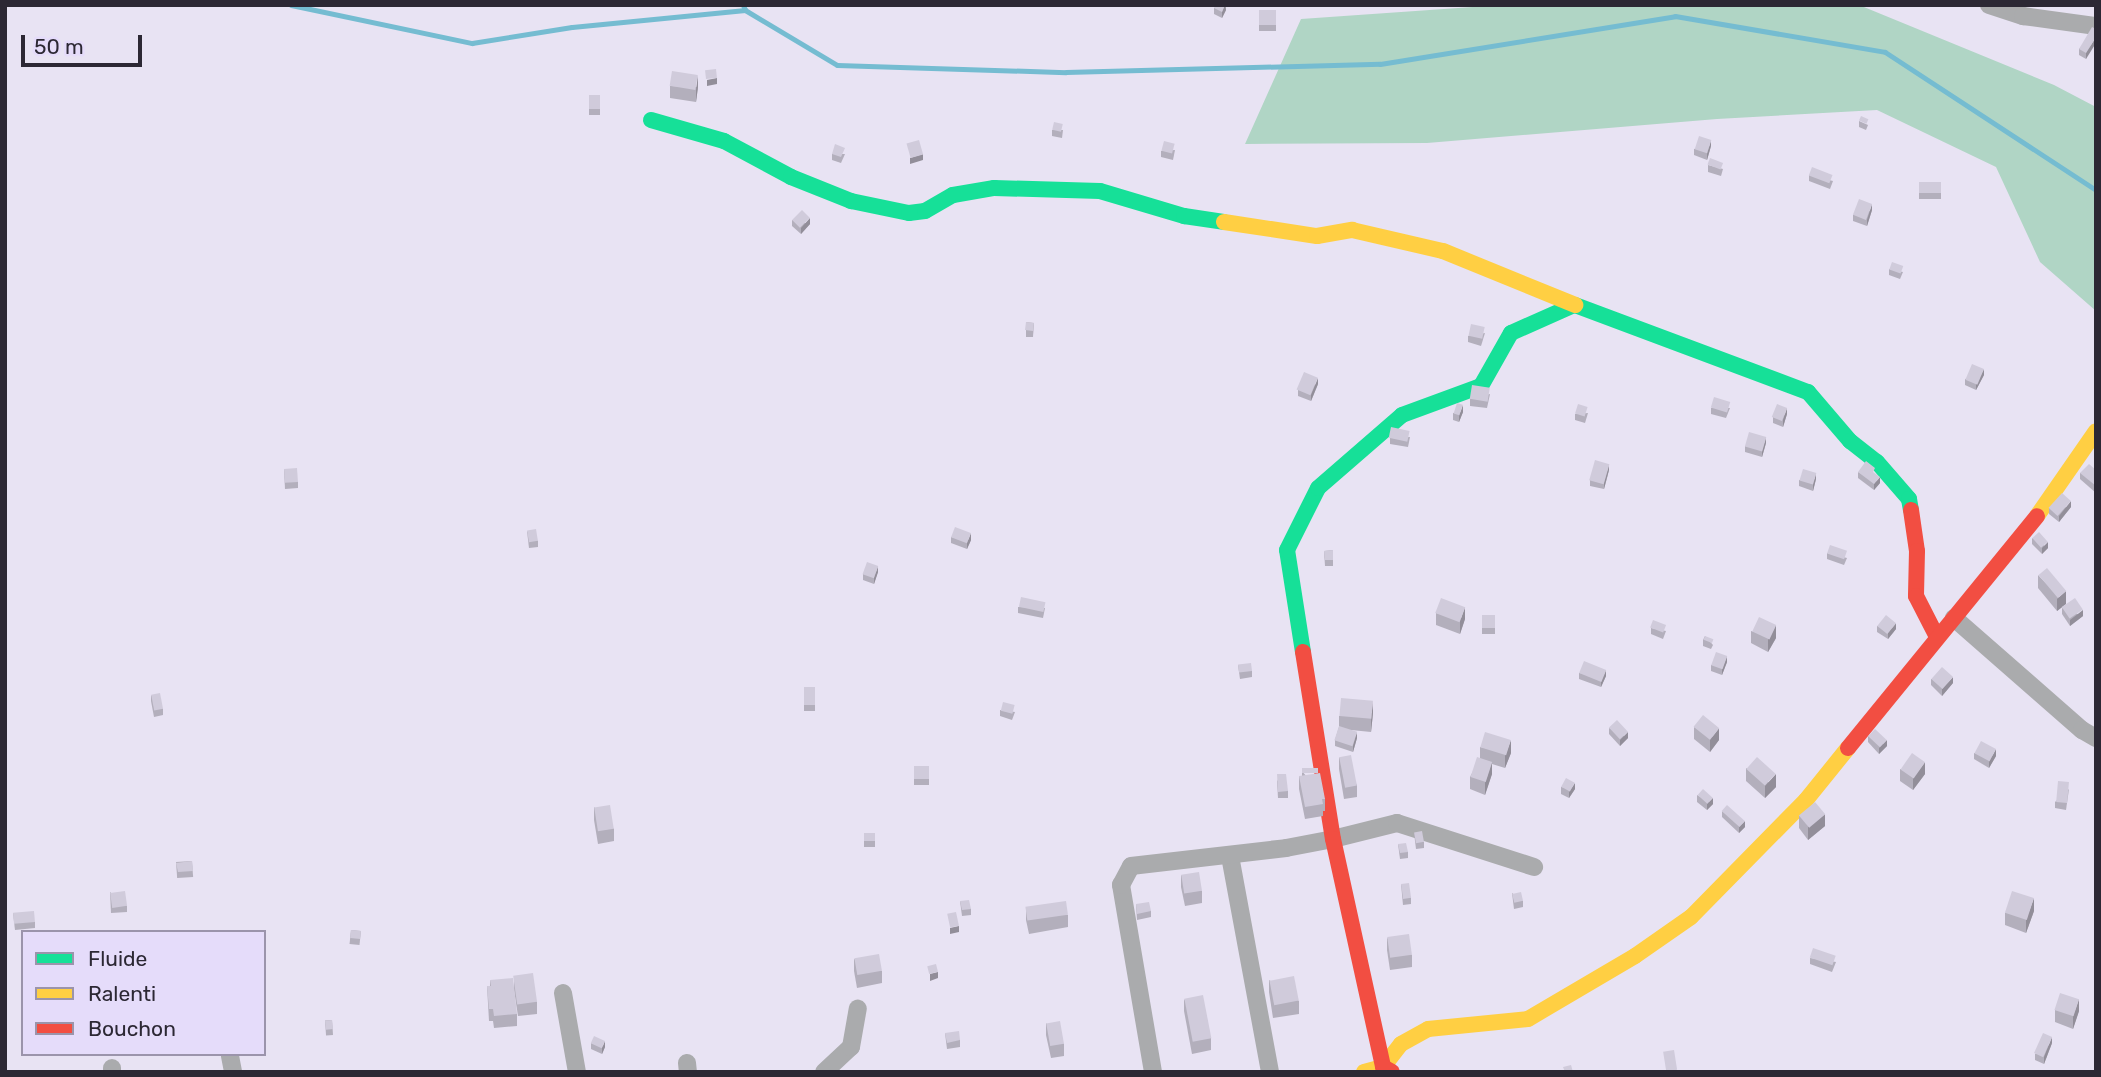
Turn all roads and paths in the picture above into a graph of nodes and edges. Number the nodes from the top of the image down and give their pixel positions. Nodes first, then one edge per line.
1 (1989, 5) edge
2 (2096, 26) edge
3 (651, 120) dead end
4 (1574, 305) junction
5 (2096, 430) edge
6 (1954, 618) junction
7 (1937, 637) junction
8 (2096, 738) edge
9 (1333, 839) junction
10 (1230, 856) junction
11 (1534, 867) dead end
12 (563, 993) dead end
13 (858, 1009) dead end
14 (1385, 1070) edge
15 (577, 1072) edge
16 (824, 1072) edge
17 (1153, 1072) edge
18 (1270, 1072) edge
19 (1364, 1072) edge

1 - 2 street
3 - 4 street
4 - 7 street
4 - 9 street
5 - 6 street
6 - 7 street
6 - 8 street
7 - 14 street
9 - 10 street
9 - 11 street
9 - 14 street
10 - 17 street
10 - 18 street
12 - 15 street
13 - 16 street
14 - 19 street

